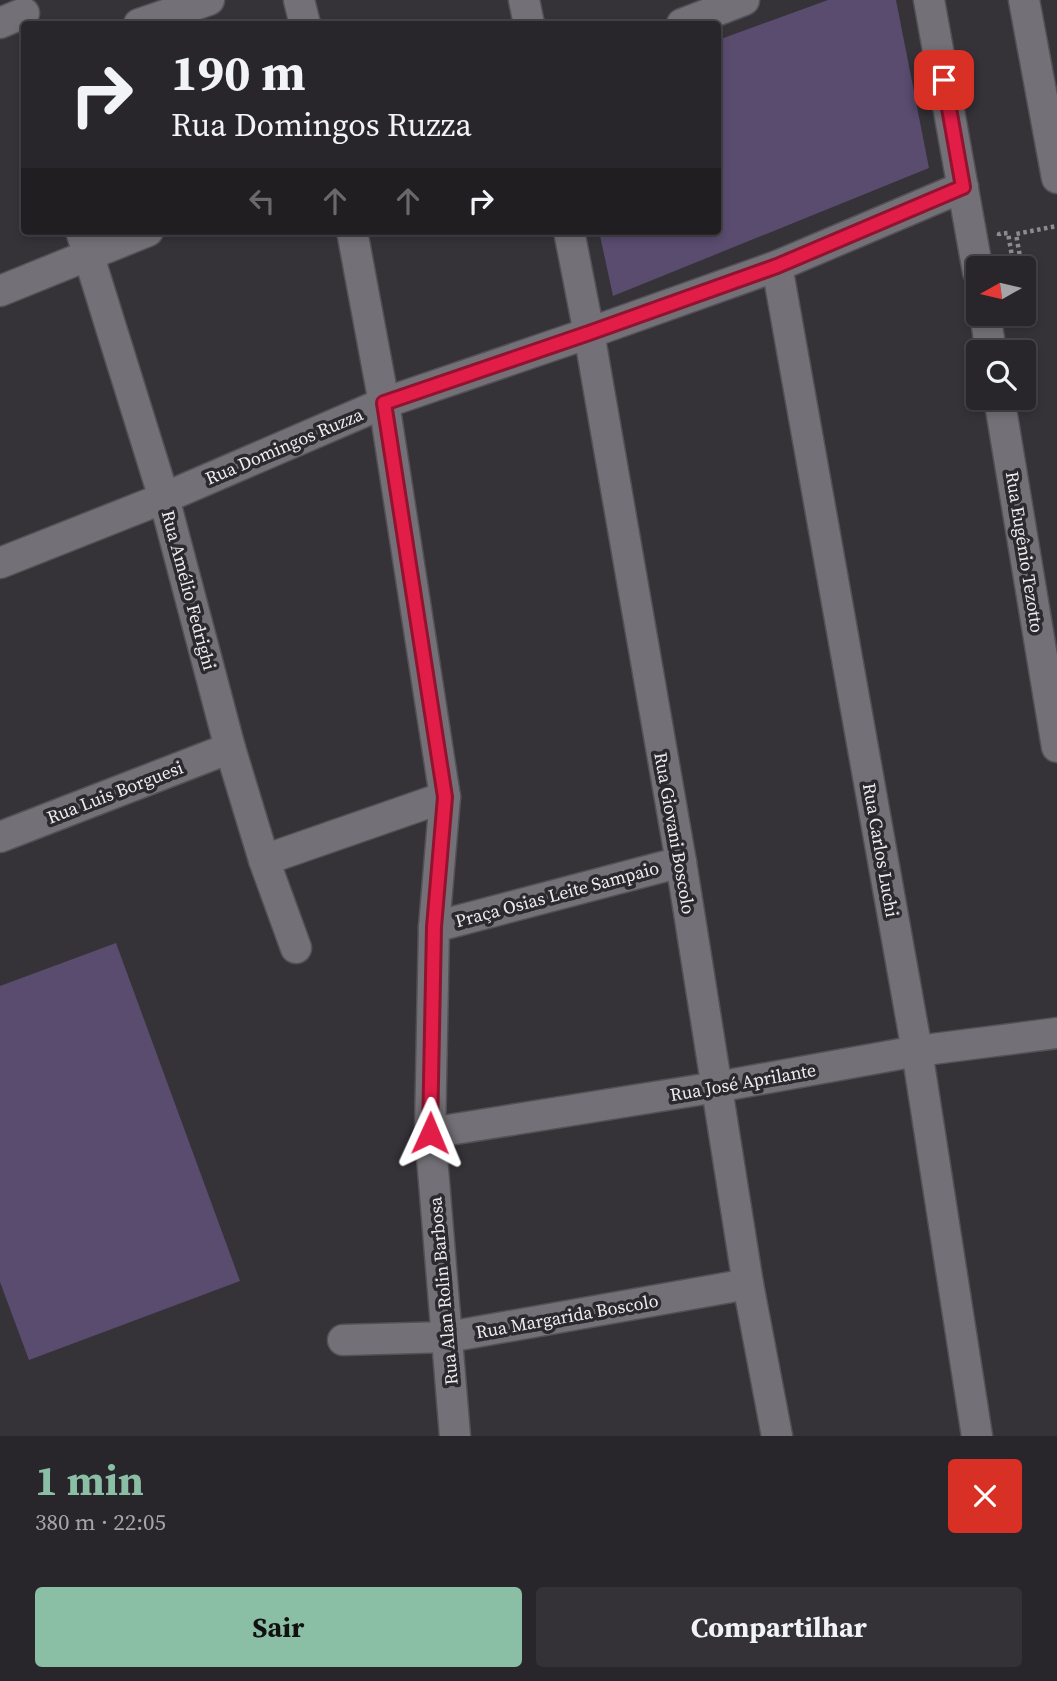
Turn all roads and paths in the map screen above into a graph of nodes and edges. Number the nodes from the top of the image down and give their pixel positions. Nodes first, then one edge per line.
1 (209, 0) edge
2 (299, 0) edge
3 (524, 0) edge
4 (929, 0) edge
5 (1024, 0) edge
6 (735, 2) edge
7 (148, 21) edge
8 (304, 21) edge
9 (528, 21) edge
10 (689, 21) edge
11 (1057, 178) edge
12 (963, 187) junction
13 (1057, 226) edge
14 (127, 235) edge
15 (353, 235) edge
16 (570, 235) edge
17 (84, 243) edge
18 (1000, 245) dead end
19 (975, 256) edge
20 (1012, 256) edge
21 (1020, 256) edge
22 (777, 266) junction
23 (0, 291) edge
24 (589, 333) junction
25 (384, 403) junction
26 (1001, 410) edge
27 (164, 498) junction
28 (0, 564) edge
29 (1057, 747) edge
30 (230, 748) junction
31 (445, 797) junction
32 (0, 836) edge
33 (264, 860) junction
34 (681, 862) junction
35 (434, 927) junction
36 (296, 948) dead end
37 (1057, 1033) edge
38 (917, 1051) junction
39 (717, 1087) junction
40 (430, 1133) junction
41 (748, 1283) junction
42 (448, 1337) junction
43 (344, 1340) dead end
44 (455, 1436) edge
45 (777, 1436) edge
46 (976, 1436) edge

1 - 7 street
2 - 8 street
3 - 9 street
4 - 12 street
5 - 11 street
6 - 10 street
12 - 19 street
12 - 22 street, Rua Domingos Ruzza
13 - 21 path
14 - 17 street
15 - 25 street, Rua Alan Rolin Barbosa
16 - 24 street, Rua Giovani Boscolo
17 - 23 street
17 - 27 street, Rua Amélio Fedrighi
18 - 20 path
22 - 24 street, Rua Domingos Ruzza
22 - 38 street, Rua Carlos Luchi
24 - 25 street, Rua Domingos Ruzza
24 - 34 street, Rua Giovani Boscolo
25 - 27 street, Rua Domingos Ruzza
25 - 31 street, Rua Alan Rolin Barbosa
26 - 29 street, Rua Eugênio Tezotto
27 - 28 street, Rua Domingos Ruzza
27 - 30 street, Rua Amélio Fedrighi
30 - 32 street, Rua Luis Borguesi
30 - 33 street, Rua Amélio Fedrighi
31 - 33 street
31 - 35 street, Rua Alan Rolin Barbosa
33 - 36 street, Rua Amélio Fedrighi
34 - 35 street, Praça Osias Leite Sampaio
34 - 39 street, Rua Giovani Boscolo
35 - 40 street, Rua Alan Rolin Barbosa
37 - 38 street, Rua José Aprilante
38 - 39 street, Rua José Aprilante
38 - 46 street, Rua Carlos Luchi
39 - 40 street, Rua José Aprilante
39 - 41 street, Rua Giovani Boscolo
40 - 42 street, Rua Alan Rolin Barbosa
41 - 42 street, Rua Margarida Boscolo
41 - 45 street, Rua Giovani Boscolo
42 - 43 street, Rua Margarida Boscolo
42 - 44 street, Rua Alan Rolin Barbosa

